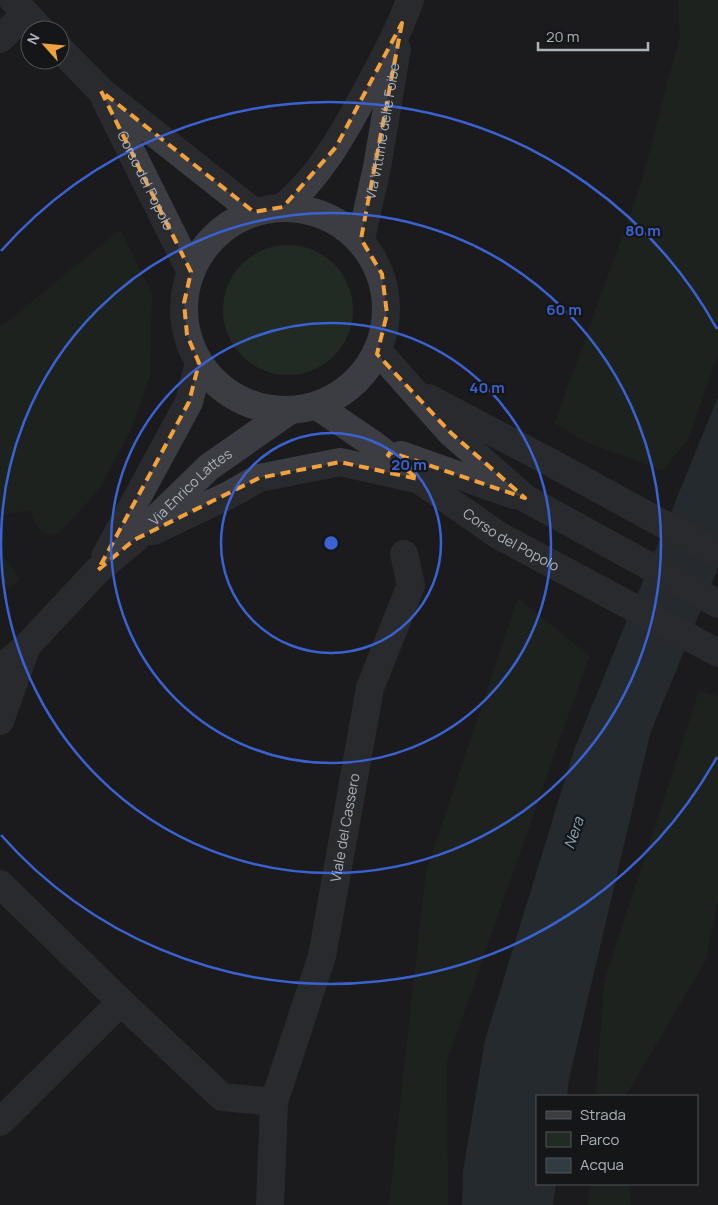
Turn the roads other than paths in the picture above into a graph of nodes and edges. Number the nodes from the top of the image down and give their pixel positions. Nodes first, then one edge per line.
1 (406, 11) edge
2 (27, 15) edge
3 (0, 39) edge
4 (70, 59) edge
5 (101, 91) junction
6 (284, 207) junction
7 (254, 212) junction
8 (361, 240) junction
9 (191, 272) junction
10 (377, 354) junction
11 (200, 363) junction
12 (414, 391) junction
13 (317, 406) junction
14 (289, 411) junction
15 (373, 444) junction
16 (418, 479) junction
17 (525, 498) junction
18 (134, 540) junction
19 (404, 554) dead end
20 (718, 554) edge
21 (98, 570) junction
22 (718, 604) edge
23 (26, 647) junction
24 (718, 653) edge
25 (0, 669) edge
26 (0, 720) edge
27 (0, 884) edge
28 (121, 1002) junction
29 (274, 1102) junction
30 (0, 1122) edge
31 (270, 1205) edge

1 - 6 street, Via Vittime delle Foibe
1 - 8 street, Via Vittime delle Foibe
2 - 3 street
4 - 5 street, Corso del Popolo
5 - 7 street, Corso del Popolo
5 - 9 street, Corso del Popolo
6 - 7 street
6 - 8 street
7 - 9 street
8 - 10 street
9 - 11 street
10 - 12 street
10 - 13 street
11 - 14 street
11 - 21 street, Via Enrico Lattes
12 - 17 street
12 - 20 street
13 - 14 street
13 - 15 street, Corso del Popolo
14 - 18 street, Via Enrico Lattes
15 - 16 street, Corso del Popolo
15 - 17 street
16 - 18 street
16 - 24 street, Corso del Popolo
17 - 22 street
18 - 21 street, Via Enrico Lattes
19 - 29 street, Viale del Cassero
21 - 23 street, Via Enrico Lattes
23 - 25 street, Via Enrico Lattes
23 - 26 street, Via Enrico Lattes
27 - 28 street
28 - 29 street
28 - 30 street
29 - 31 street, Viale del Cassero

